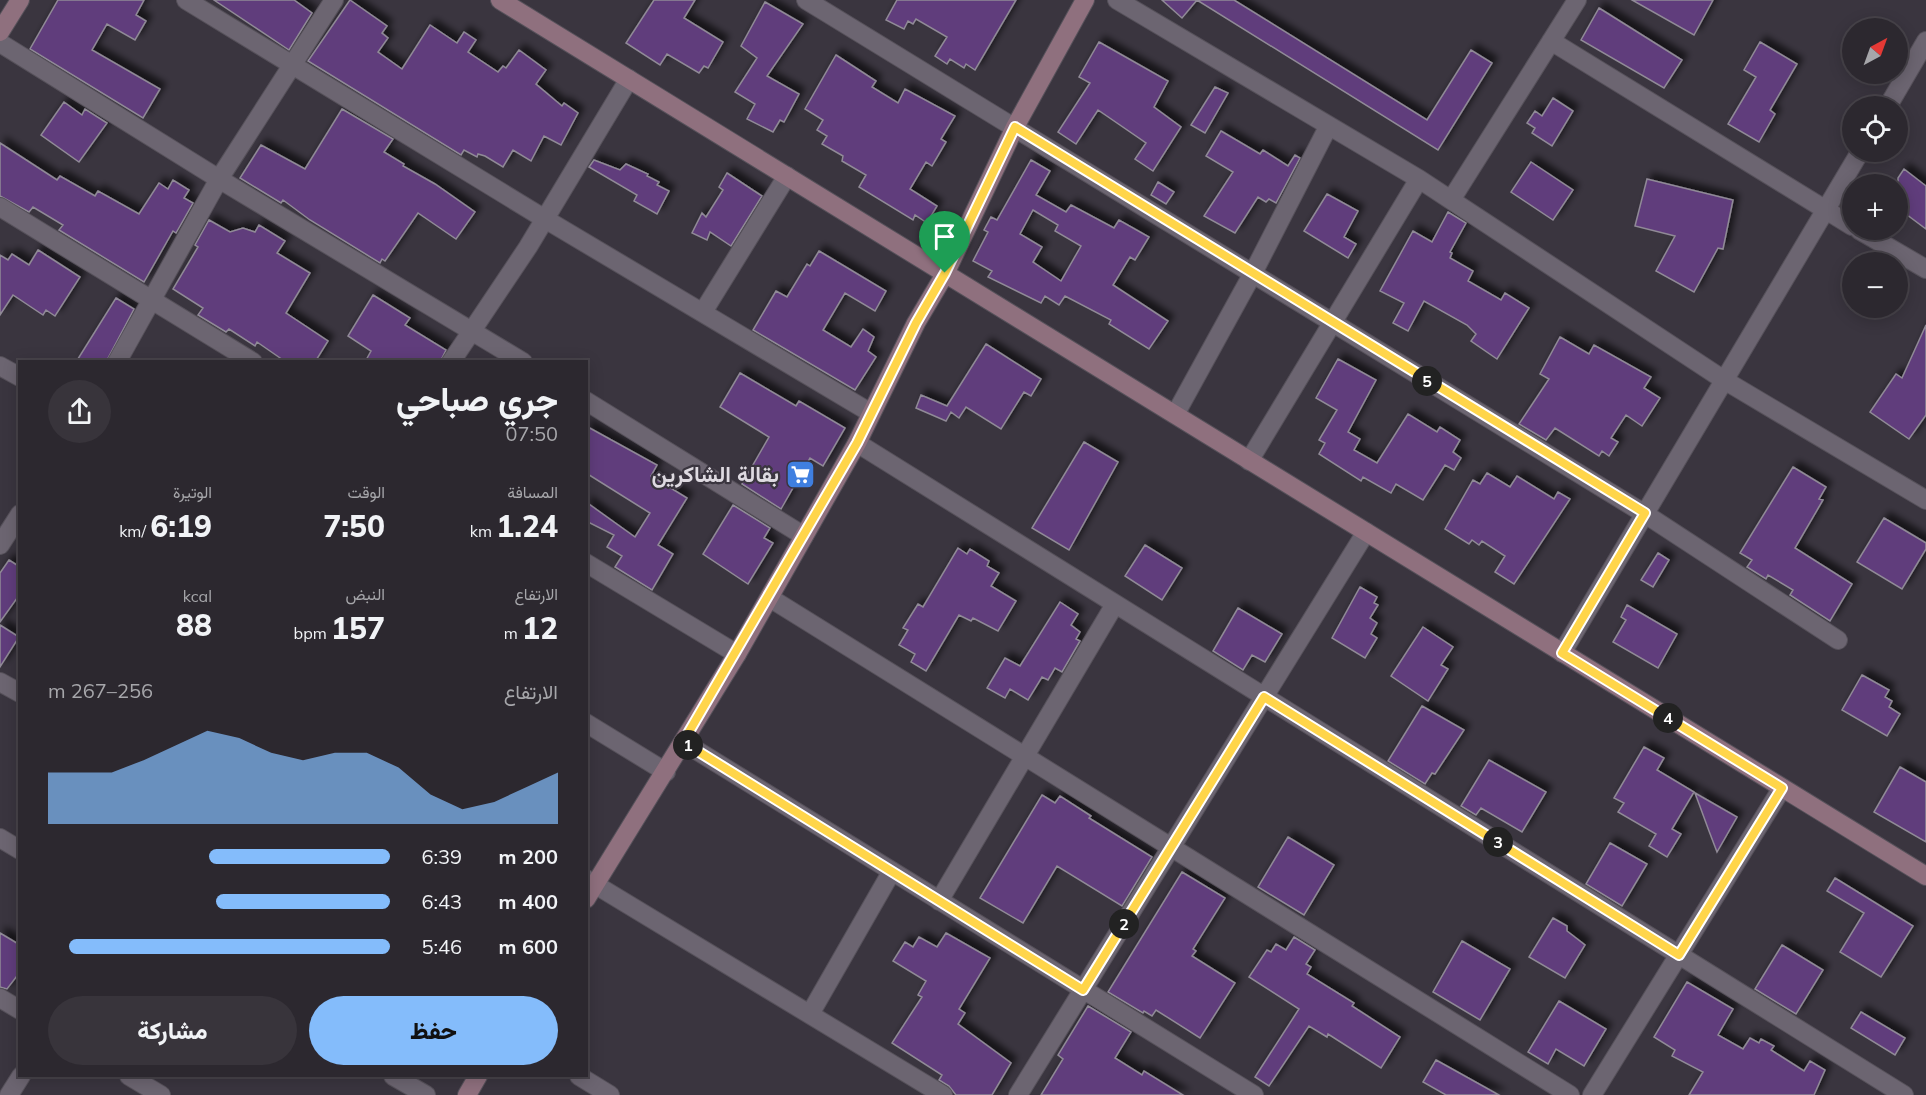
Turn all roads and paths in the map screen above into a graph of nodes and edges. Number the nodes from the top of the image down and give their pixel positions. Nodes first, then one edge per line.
1 (20, 0) edge
2 (186, 0) edge
3 (334, 0) edge
4 (500, 0) edge
5 (806, 0) edge
6 (1085, 0) edge
7 (1117, 0) edge
8 (1577, 0) edge
9 (0, 32) edge
10 (1551, 41) junction
11 (1926, 41) edge
12 (0, 43) edge
13 (293, 67) junction
14 (1920, 68) edge
15 (629, 80) junction
16 (1896, 96) edge
17 (1015, 127) junction
18 (1328, 127) junction
19 (1854, 162) edge
20 (787, 176) junction
21 (219, 179) junction
22 (1419, 179) junction
23 (1451, 200) junction
24 (0, 207) edge
25 (1825, 210) junction
26 (545, 219) junction
27 (1842, 220) edge
28 (1876, 240) edge
29 (1926, 269) edge
30 (945, 273) junction
31 (1253, 273) junction
32 (152, 302) junction
33 (703, 312) junction
34 (1331, 323) junction
35 (470, 329) junction
36 (118, 360) edge
37 (250, 360) edge
38 (452, 360) edge
39 (520, 360) edge
40 (0, 366) edge
41 (18, 377) edge
42 (1724, 380) junction
43 (588, 402) edge
44 (871, 413) junction
45 (1176, 413) junction
46 (857, 443) junction
47 (1250, 461) junction
48 (1923, 492) edge
49 (1645, 513) junction
50 (18, 517) edge
51 (1366, 532) junction
52 (7, 535) edge
53 (804, 536) junction
54 (588, 564) edge
55 (770, 598) junction
56 (1115, 604) junction
57 (1838, 640) dead end
58 (1562, 653) junction
59 (737, 654) junction
60 (0, 682) edge
61 (18, 692) edge
62 (1264, 697) junction
63 (588, 724) edge
64 (683, 742) junction
65 (1024, 756) junction
66 (666, 772) junction
67 (1782, 788) junction
68 (0, 838) edge
69 (1171, 848) junction
70 (18, 849) edge
71 (892, 871) junction
72 (1926, 876) edge
73 (590, 887) edge
74 (939, 901) junction
75 (1679, 955) junction
76 (1083, 990) junction
77 (0, 998) edge
78 (18, 1009) edge
79 (810, 1014) junction
80 (20, 1077) edge
81 (131, 1077) edge
82 (395, 1077) edge
83 (477, 1077) edge
84 (581, 1077) edge
85 (9, 1095) edge
86 (161, 1095) edge
87 (426, 1095) edge
88 (467, 1095) edge
89 (610, 1095) edge
90 (943, 1095) edge
91 (1018, 1095) edge
92 (1254, 1095) edge
93 (1570, 1095) edge
94 (1592, 1095) edge
95 (1904, 1095) edge

1 - 9 street
2 - 13 street
3 - 13 street
4 - 15 street
5 - 17 street
6 - 17 street
7 - 18 street
8 - 10 street
10 - 23 street
10 - 25 street
11 - 14 street
12 - 21 street
13 - 21 street
13 - 26 street
14 - 16 street
15 - 20 street
15 - 26 street
17 - 30 street
17 - 31 street
18 - 22 street
18 - 31 street
19 - 25 street
20 - 30 street
20 - 33 street
21 - 32 street
21 - 35 street
22 - 23 street
22 - 34 street
23 - 42 street
24 - 32 street
25 - 27 street
25 - 42 street
26 - 33 street
26 - 35 street
28 - 29 street
30 - 44 street
30 - 45 street
31 - 34 street
31 - 45 street
32 - 36 street
32 - 37 street
33 - 44 street
34 - 47 street
34 - 49 street
35 - 38 street
35 - 39 street
40 - 41 street
42 - 48 street
42 - 49 street
43 - 53 street
44 - 46 street
45 - 47 street
46 - 53 street
46 - 56 street
47 - 51 street
49 - 57 street
49 - 58 street
50 - 52 street
51 - 58 street
51 - 62 street
53 - 55 street
54 - 59 street
55 - 59 street
55 - 65 street
56 - 62 street
56 - 65 street
58 - 67 street
59 - 64 street
60 - 61 street
62 - 69 street
62 - 75 street
63 - 66 street
64 - 66 street
64 - 71 street
65 - 69 street
65 - 74 street
66 - 73 street
67 - 72 street
67 - 75 street
68 - 70 street
69 - 76 street
69 - 93 street
71 - 74 street
71 - 79 street
73 - 79 street
74 - 76 street
75 - 94 street
75 - 95 street
76 - 91 street
76 - 92 street
77 - 78 street
79 - 90 street
80 - 85 street
81 - 86 street
82 - 87 street
83 - 88 street
84 - 89 street

